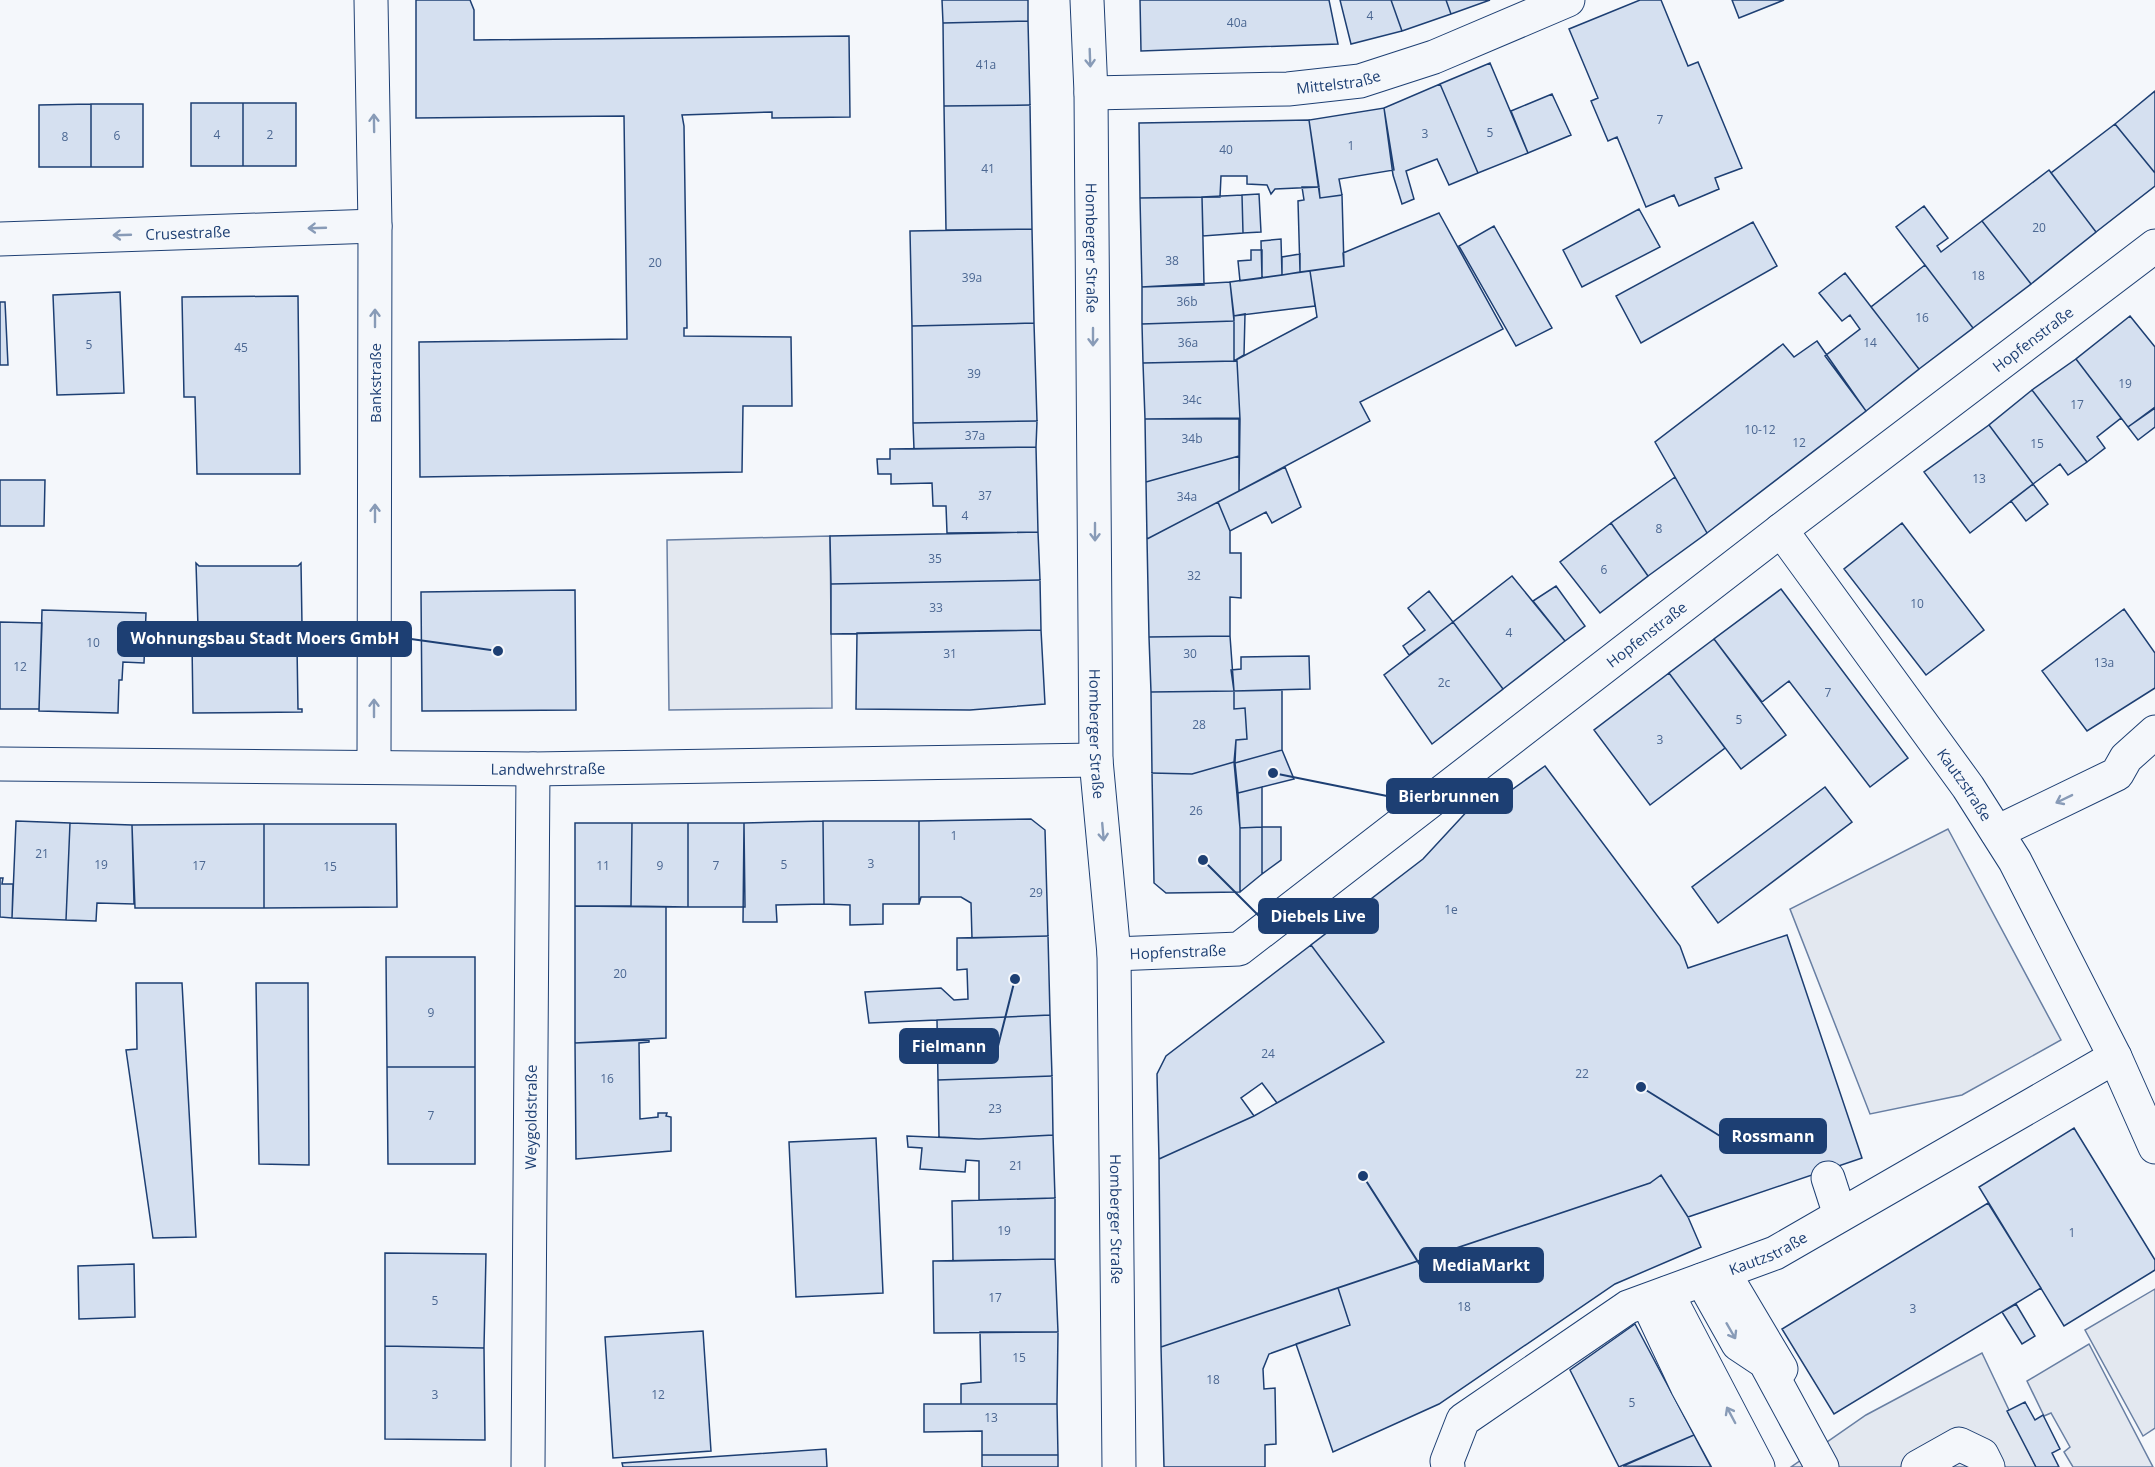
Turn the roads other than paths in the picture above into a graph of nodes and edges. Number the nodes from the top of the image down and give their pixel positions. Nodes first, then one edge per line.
1 (371, 0) edge
2 (1088, 0) edge
3 (1569, 0) edge
4 (1091, 93) junction
5 (375, 226) junction
6 (0, 239) edge
7 (2155, 246) edge
8 (1781, 530) junction
9 (2155, 732) edge
10 (1096, 760) junction
11 (0, 764) edge
12 (374, 767) junction
13 (533, 769) junction
14 (1997, 832) junction
15 (1114, 954) junction
16 (2115, 1057) junction
17 (2155, 1147) edge
18 (1828, 1178) dead end
19 (1840, 1215) junction
20 (1713, 1276) junction
21 (1657, 1297) junction
22 (528, 1467) edge
23 (1119, 1467) edge
24 (1448, 1467) edge
25 (1731, 1467) edge
26 (1758, 1467) edge
27 (1822, 1467) edge
28 (1836, 1467) edge
29 (1918, 1467) edge
30 (1988, 1467) edge

5 -> 1 street, Bankstraße
2 -> 4 street, Homberger Straße
3 - 4 street, Mittelstraße
4 -> 10 street, Homberger Straße
5 -> 6 street, Crusestraße
12 -> 5 street, Bankstraße
7 - 8 street, Hopfenstraße
8 - 14 street, Kautzstraße
8 - 15 street, Hopfenstraße
9 -> 14 street
10 - 13 street, Landwehrstraße
10 -> 15 street, Homberger Straße
11 - 12 street, Landwehrstraße
12 - 13 street, Landwehrstraße
13 - 22 street, Weygoldstraße
14 - 16 street, Kautzstraße
15 - 23 street, Homberger Straße
16 - 17 street, Kautzstraße
16 - 19 street, Kautzstraße
18 - 19 street
19 - 20 street, Kautzstraße
20 - 21 street, Kautzstraße
20 -> 27 street
20 - 28 street
21 - 24 street, Kautzstraße
21 - 25 street
26 -> 21 street
29 - 30 street

